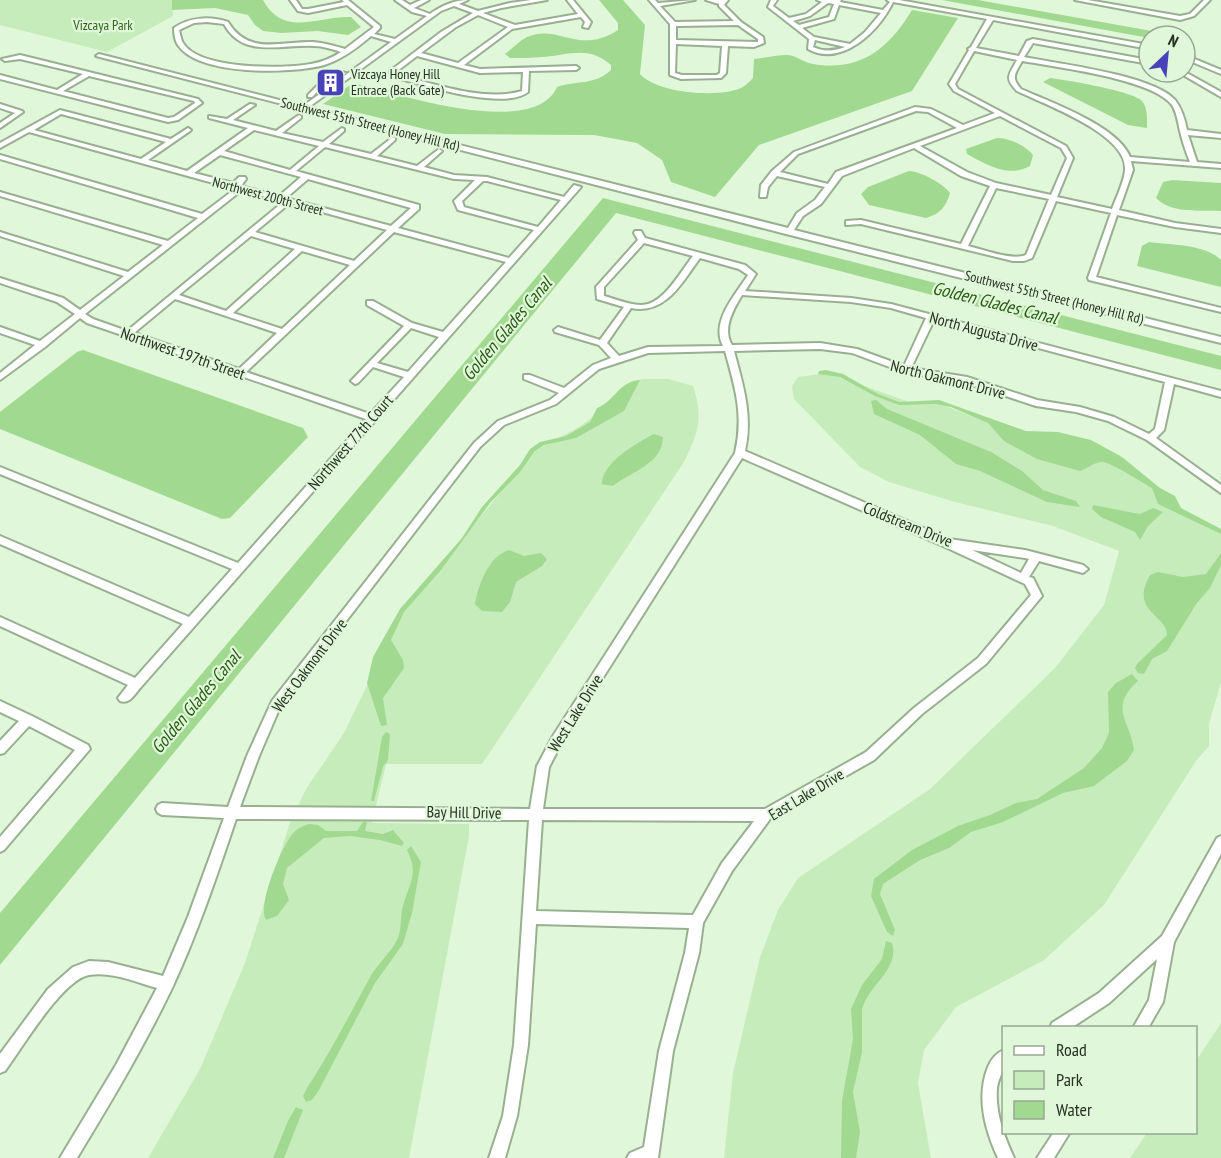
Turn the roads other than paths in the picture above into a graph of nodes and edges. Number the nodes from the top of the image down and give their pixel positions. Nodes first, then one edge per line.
1 (293, 0) edge
2 (398, 0) edge
3 (426, 0) edge
4 (465, 0) edge
5 (474, 0) edge
6 (544, 0) edge
7 (570, 0) edge
8 (692, 0) edge
9 (709, 0) edge
10 (774, 0) edge
11 (820, 0) edge
12 (1078, 0) edge
13 (1207, 0) edge
14 (723, 1) edge
15 (829, 1) edge
16 (893, 1) edge
17 (1091, 1) edge
18 (346, 2) edge
19 (837, 2) edge
20 (654, 3) edge
21 (454, 5) junction
22 (409, 8) junction
23 (884, 12) junction
24 (477, 14) junction
25 (583, 15) junction
26 (432, 16) junction
27 (991, 18) junction
28 (788, 20) junction
29 (739, 23) junction
30 (673, 24) junction
31 (586, 27) dead end
32 (798, 27) junction
33 (511, 28) junction
34 (369, 34) junction
35 (812, 38) junction
36 (396, 40) junction
37 (674, 42) junction
38 (725, 45) junction
39 (1137, 45) edge
40 (850, 46) junction
41 (971, 49) junction
42 (344, 51) junction
43 (0, 53) edge
44 (417, 54) junction
45 (99, 56) dead end
46 (1021, 58) junction
47 (5, 59) junction
48 (1137, 60) edge
49 (1197, 62) edge
50 (459, 65) junction
51 (0, 67) edge
52 (576, 68) dead end
53 (526, 71) junction
54 (1221, 72) edge
55 (88, 74) junction
56 (0, 77) edge
57 (1197, 81) edge
58 (57, 92) junction
59 (1221, 94) edge
60 (252, 105) dead end
61 (0, 106) edge
62 (301, 107) junction
63 (1000, 114) junction
64 (211, 117) dead end
65 (299, 117) dead end
66 (86, 118) junction
67 (228, 121) junction
68 (78, 123) dead end
69 (0, 126) edge
70 (252, 128) junction
71 (963, 128) junction
72 (126, 129) junction
73 (28, 130) junction
74 (188, 130) dead end
75 (342, 130) dead end
76 (1183, 132) junction
77 (118, 134) dead end
78 (276, 134) junction
79 (1221, 136) edge
80 (393, 139) dead end
81 (171, 141) junction
82 (0, 146) edge
83 (915, 146) junction
84 (324, 147) junction
85 (439, 151) dead end
86 (218, 152) junction
87 (0, 156) edge
88 (373, 156) junction
89 (1128, 159) junction
90 (141, 162) junction
91 (1194, 164) junction
92 (1221, 166) edge
93 (419, 168) junction
94 (291, 172) junction
95 (775, 173) junction
96 (188, 174) junction
97 (307, 176) junction
98 (242, 179) dead end
99 (481, 179) junction
100 (994, 185) junction
101 (829, 186) junction
102 (577, 187) dead end
103 (239, 189) junction
104 (0, 194) edge
105 (763, 195) dead end
106 (1053, 198) junction
107 (285, 199) junction
108 (565, 199) junction
109 (339, 207) dead end
110 (1115, 212) junction
111 (332, 213) junction
112 (203, 217) junction
113 (849, 223) dead end
114 (538, 229) junction
115 (391, 230) junction
116 (790, 231) junction
117 (1221, 231) edge
118 (250, 233) junction
119 (0, 234) edge
120 (168, 244) junction
121 (963, 247) junction
122 (302, 248) junction
123 (697, 256) junction
124 (510, 261) junction
125 (355, 264) junction
126 (129, 275) junction
127 (0, 280) edge
128 (742, 293) junction
129 (173, 296) junction
130 (370, 303) dead end
131 (629, 305) junction
132 (1221, 310) edge
133 (227, 314) junction
134 (80, 315) junction
135 (931, 317) junction
136 (409, 325) junction
137 (0, 330) edge
138 (558, 330) dead end
139 (283, 332) junction
140 (128, 334) junction
141 (443, 335) junction
142 (1221, 340) edge
143 (602, 343) junction
144 (42, 345) junction
145 (729, 348) junction
146 (617, 358) junction
147 (372, 364) junction
148 (906, 370) junction
149 (240, 373) junction
150 (408, 375) junction
151 (0, 377) edge
152 (527, 377) dead end
153 (355, 381) dead end
154 (1170, 381) junction
155 (566, 392) junction
156 (1221, 394) edge
157 (371, 418) junction
158 (1150, 438) junction
159 (740, 453) junction
160 (0, 470) edge
161 (1221, 490) edge
162 (0, 540) edge
163 (947, 543) junction
164 (1036, 557) junction
165 (240, 568) junction
166 (1083, 569) dead end
167 (1023, 578) junction
168 (0, 621) edge
169 (191, 622) junction
170 (137, 684) junction
171 (124, 698) dead end
172 (0, 706) edge
173 (28, 719) junction
174 (0, 749) edge
175 (162, 809) dead end
176 (232, 813) junction
177 (536, 813) junction
178 (766, 815) junction
179 (1221, 842) edge
180 (0, 846) edge
181 (529, 917) junction
182 (697, 922) junction
183 (1167, 941) junction
184 (166, 984) junction
185 (1060, 1026) edge
186 (1141, 1026) edge
187 (1002, 1059) edge
188 (0, 1066) edge
189 (1063, 1134) edge
190 (650, 1155) edge
191 (68, 1158) edge
192 (497, 1158) edge
193 (635, 1158) edge
194 (1006, 1158) edge
195 (1045, 1158) edge

1 - 18 street
2 - 22 street
3 - 22 street
4 - 21 street
5 - 21 street
6 - 24 street
7 - 25 street
8 - 20 street
9 - 14 street
10 - 28 street
11 - 15 street
12 - 17 street
13 - 17 street
14 - 29 street
15 - 19 street
15 - 28 street
16 - 23 street
16 - 27 street
18 - 34 street
19 - 23 street
19 - 32 street
20 - 30 street
21 - 24 street
21 - 26 street
22 - 26 street
23 - 40 street
24 - 33 street
24 - 44 street
25 - 31 street
25 - 33 street
26 - 36 street
27 - 39 street
27 - 41 street
28 - 32 street
29 - 30 street
29 - 38 street
30 - 37 street
32 - 35 street
33 - 50 street
34 - 36 street
34 - 42 street
35 - 40 street
35 - 40 street
36 - 62 street
37 - 38 street
37 - 38 street
41 - 46 street
41 - 63 street
42 - 42 street
43 - 47 street
44 - 50 street
44 - 53 street
45 - 62 street, Southwest 55th Street (Honey Hill Rd)
46 - 48 street
46 - 76 street
46 - 89 street
47 - 51 street
47 - 55 street
49 - 54 street
50 - 53 street
52 - 53 street
55 - 58 street
55 - 58 street
56 - 58 street
57 - 59 street
60 - 67 street
61 - 69 street
62 - 116 street, Southwest 55th Street (Honey Hill Rd)
63 - 71 street
63 - 106 street
64 - 67 street
65 - 78 street
66 - 68 street
66 - 72 street
66 - 73 street
67 - 70 street
70 - 78 street
70 - 86 street
71 - 83 street
71 - 95 street
72 - 77 street
72 - 81 street
73 - 82 street
73 - 90 street, Northwest 200th Street
74 - 81 street
75 - 84 street
76 - 79 street
76 - 91 street
78 - 84 street
80 - 88 street
81 - 90 street
83 - 100 street
83 - 101 street
84 - 88 street
84 - 94 street
85 - 93 street
86 - 94 street
86 - 96 street
87 - 112 street
88 - 93 street
89 - 91 street
89 - 110 street
90 - 96 street, Northwest 200th Street
91 - 92 street
93 - 99 street
94 - 97 street
95 - 101 street
95 - 105 street
96 - 103 street, Northwest 200th Street
97 - 107 street
97 - 115 street
98 - 103 street
99 - 108 street
99 - 114 street
100 - 106 street
100 - 121 street
101 - 116 street
102 - 108 street, Northwest 77th Court
103 - 107 street, Northwest 200th Street
103 - 112 street
104 - 120 street
106 - 110 street
106 - 121 street
107 - 111 street, Northwest 200th Street
107 - 118 street
108 - 114 street, Northwest 77th Court
109 - 111 street
110 - 117 street
110 - 132 street
111 - 115 street, Northwest 200th Street
112 - 120 street
113 - 121 street
114 - 124 street, Northwest 77th Court
115 - 124 street, Northwest 200th Street
115 - 125 street
116 - 142 street, Southwest 55th Street (Honey Hill Rd)
118 - 122 street
118 - 129 street
119 - 126 street
120 - 126 street
122 - 125 street
122 - 133 street
123 - 128 street
123 - 131 street
123 - 131 street
124 - 141 street, Northwest 77th Court
125 - 139 street
126 - 134 street
127 - 134 street, Northwest 197th Street
128 - 135 street, North Augusta Drive
128 - 145 street, West Lake Drive
129 - 133 street
129 - 140 street
130 - 136 street
131 - 143 street
133 - 139 street
134 - 140 street, Northwest 197th Street
134 - 144 street
135 - 148 street
135 - 154 street, North Augusta Drive
136 - 141 street
136 - 147 street
137 - 144 street
138 - 143 street
139 - 149 street
140 - 149 street, Northwest 197th Street
141 - 150 street, Northwest 77th Court
143 - 146 street
144 - 151 street
145 - 146 street, North Oakmont Drive
145 - 148 street, North Oakmont Drive
145 - 159 street, West Lake Drive
146 - 155 street, West Oakmont Drive
147 - 150 street
147 - 153 street
148 - 158 street, North Oakmont Drive
149 - 157 street, Northwest 197th Street
150 - 157 street, Northwest 77th Court
152 - 155 street
154 - 156 street, North Augusta Drive
154 - 158 street
155 - 176 street, West Oakmont Drive
157 - 165 street, Northwest 77th Court
158 - 161 street, North Oakmont Drive
159 - 163 street, Coldstream Drive
159 - 177 street, West Lake Drive
160 - 165 street
162 - 169 street
163 - 164 street, Coldstream Drive
163 - 167 street
164 - 166 street, Coldstream Drive
164 - 167 street
165 - 169 street, Northwest 77th Court
167 - 178 street, East Lake Drive
168 - 170 street
169 - 170 street, Northwest 77th Court
170 - 171 street, Northwest 77th Court
172 - 173 street
173 - 174 street
173 - 180 street
175 - 176 street, Bay Hill Drive
176 - 177 street, Bay Hill Drive
176 - 184 street, West Oakmont Drive
177 - 178 street, Bay Hill Drive
177 - 181 street, West Lake Drive
178 - 182 street, East Lake Drive
179 - 183 street
181 - 182 street
181 - 192 street, West Lake Drive
182 - 190 street, East Lake Drive
183 - 185 street
183 - 186 street
184 - 188 street
184 - 191 street, West Oakmont Drive
187 - 194 street
189 - 195 street
190 - 193 street

